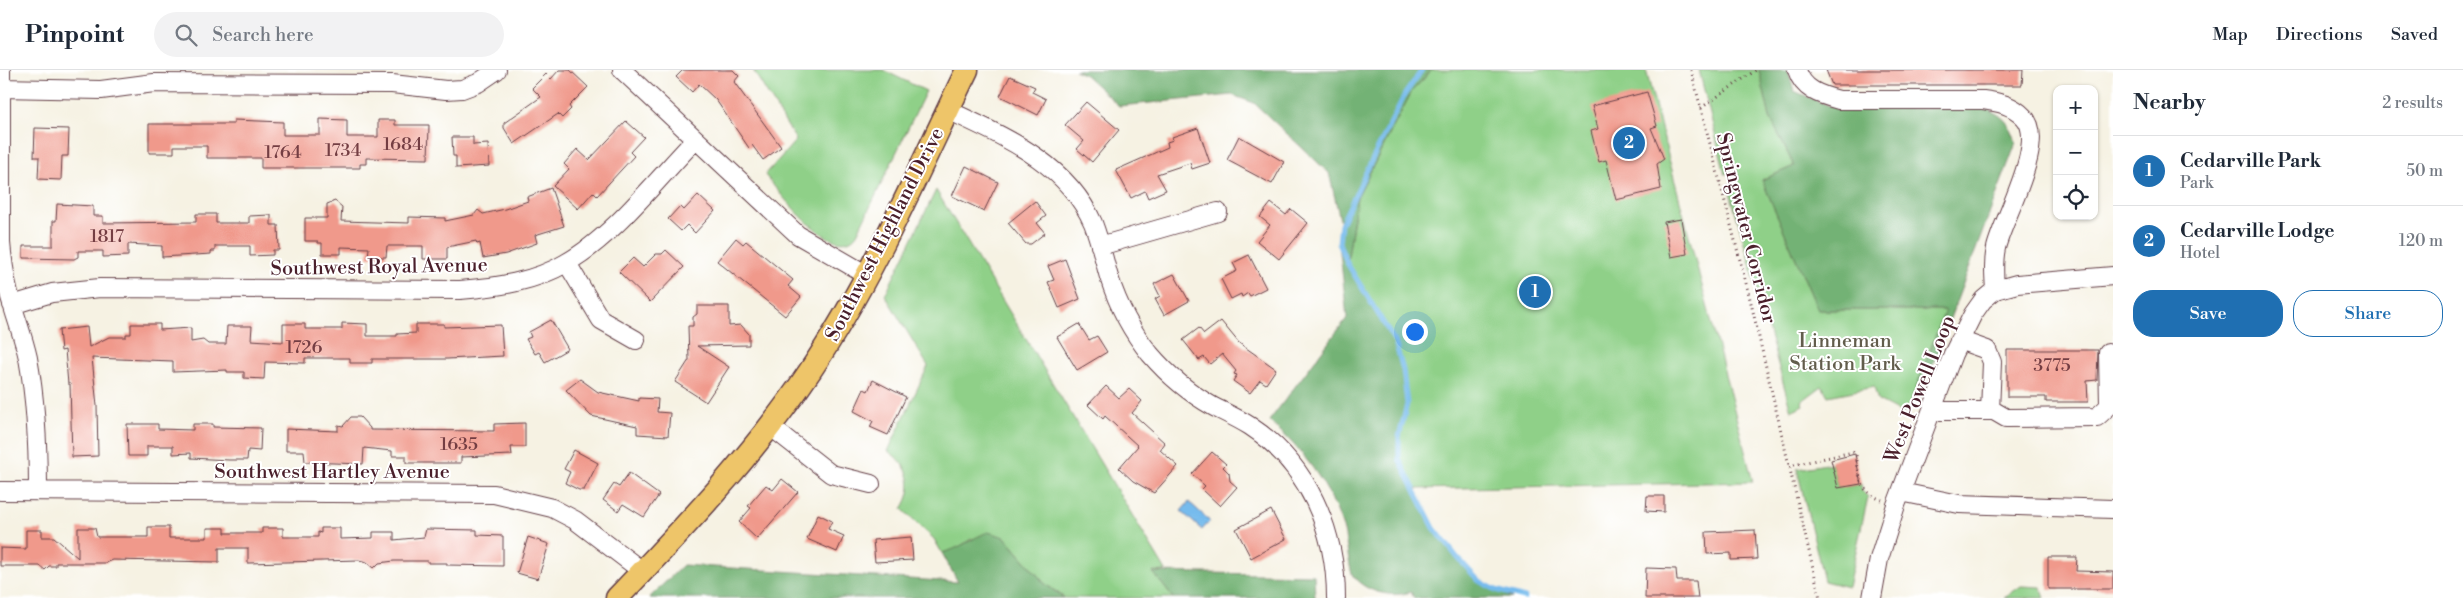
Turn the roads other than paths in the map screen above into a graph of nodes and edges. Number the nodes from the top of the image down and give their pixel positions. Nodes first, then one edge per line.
1 (2, 70) edge
2 (496, 70) edge
3 (622, 70) edge
4 (967, 70) edge
5 (1797, 70) edge
6 (1, 88) edge
7 (948, 110) junction
8 (694, 140) junction
9 (1218, 212) dead end
10 (1100, 246) junction
11 (567, 263) junction
12 (867, 275) junction
13 (2113, 276) edge
14 (1996, 290) junction
15 (12, 305) junction
16 (636, 340) dead end
17 (1959, 340) junction
18 (2108, 353) dead end
19 (1932, 410) junction
20 (1990, 411) junction
21 (770, 426) junction
22 (872, 484) dead end
23 (38, 490) junction
24 (0, 491) edge
25 (1898, 498) junction
26 (2113, 509) edge
27 (642, 571) junction
28 (617, 598) edge
29 (1336, 598) edge
30 (1872, 598) edge

1 - 6 street
2 - 6 street
3 - 8 street
4 - 7 main road, Southwest Highland Drive
5 - 14 street
6 - 15 street
7 - 10 street
7 - 12 main road, Southwest Highland Drive
8 - 11 street, Southwest Royal Avenue
8 - 12 street
9 - 10 street
10 - 29 street
11 - 15 street, Southwest Royal Avenue
11 - 16 street
12 - 21 main road, Southwest Highland Drive
13 - 14 street, West Powell Loop
14 - 17 street, West Powell Loop
15 - 23 street
17 - 19 street, West Powell Loop
17 - 20 street
18 - 20 street
19 - 20 street
19 - 25 street, West Powell Loop
21 - 22 street
21 - 27 main road, Southwest Highland Drive
23 - 24 street, Southwest Hartley Avenue
23 - 27 street, Southwest Hartley Avenue
25 - 26 street
25 - 30 street, West Powell Loop
27 - 28 main road, Southwest Highland Drive

